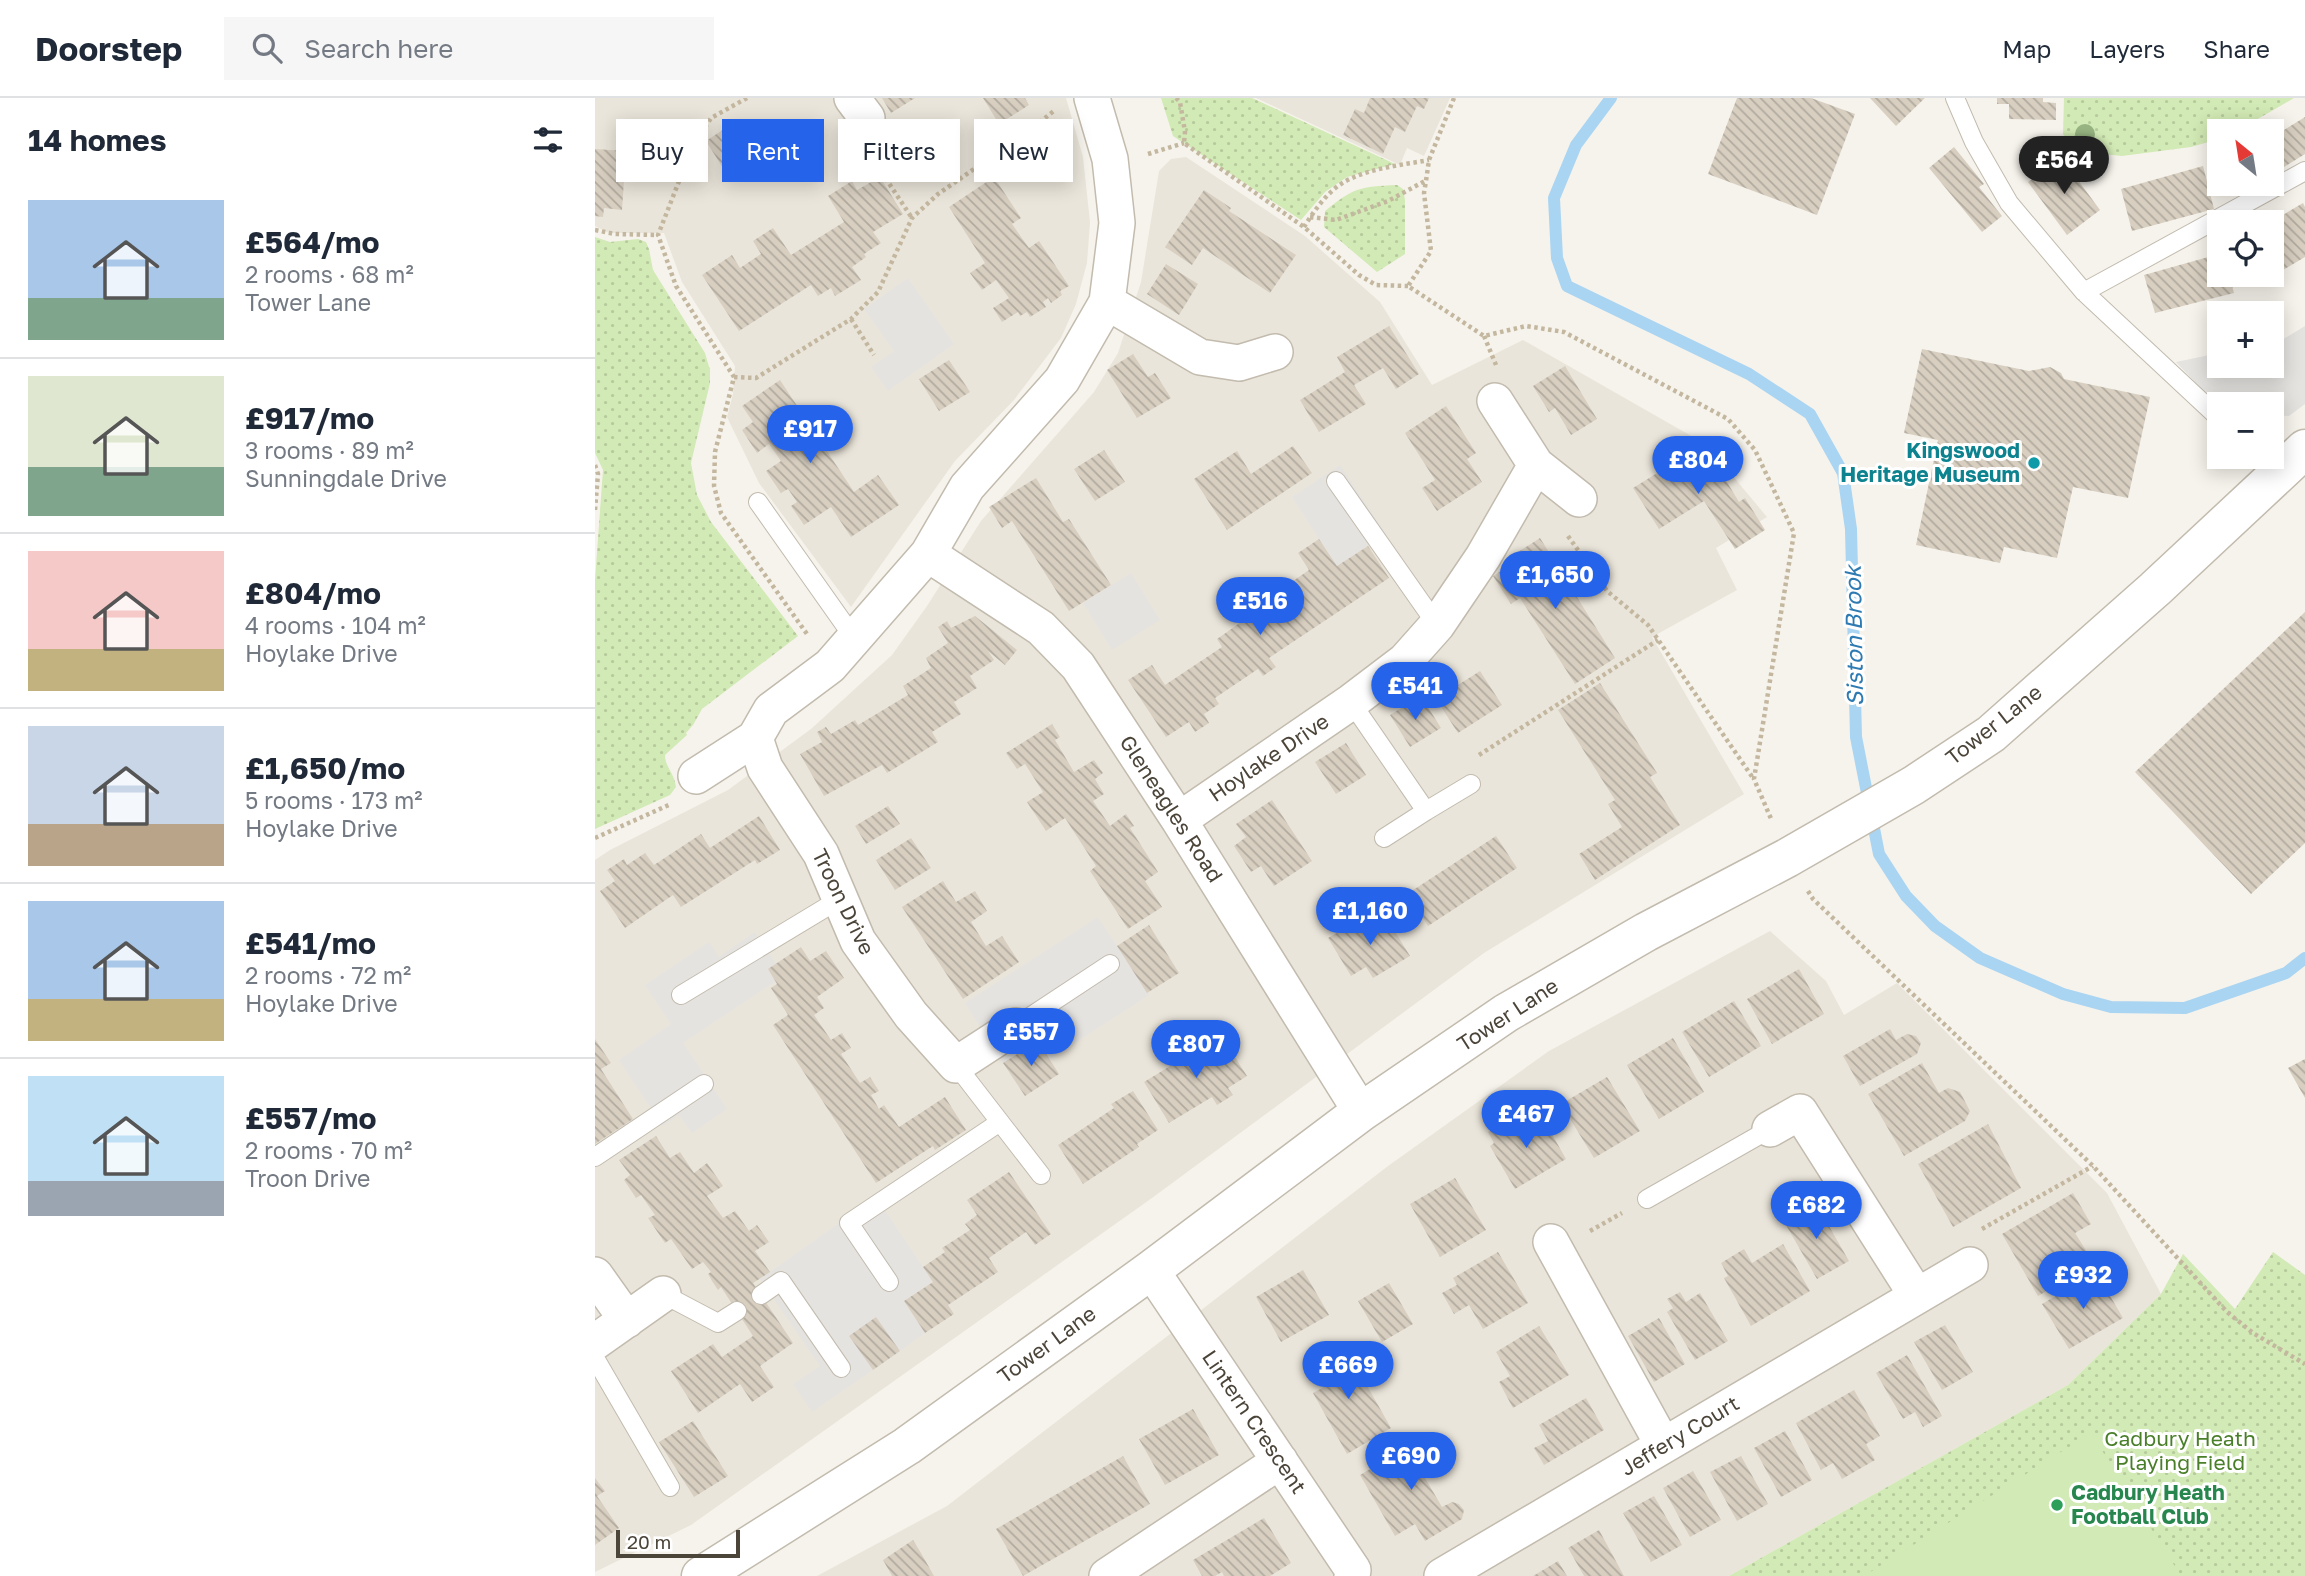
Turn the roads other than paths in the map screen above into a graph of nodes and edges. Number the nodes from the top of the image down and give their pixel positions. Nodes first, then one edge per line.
1 (1955, 98) edge
2 (1076, 102) edge
3 (2305, 171) edge
4 (2084, 292) junction
5 (1107, 302) junction
6 (1275, 352) dead end
7 (1495, 401) dead end
8 (2207, 407) edge
9 (1536, 465) junction
10 (2277, 469) edge
11 (1336, 481) dead end
12 (1579, 499) dead end
13 (758, 502) dead end
14 (928, 554) junction
15 (1437, 625) junction
16 (854, 638) junction
17 (1352, 702) junction
18 (755, 738) junction
19 (696, 776) road end
20 (1471, 784) dead end
21 (1426, 811) junction
22 (1179, 820) junction
23 (1384, 838) dead end
24 (840, 899) junction
25 (1110, 964) dead end
26 (681, 995) dead end
27 (1016, 1026) joint
28 (956, 1065) junction
29 (704, 1084) dead end
30 (1361, 1112) junction
31 (1000, 1122) junction
32 (1770, 1129) joint
33 (595, 1157) edge
34 (1041, 1175) dead end
35 (1647, 1199) road end
36 (1552, 1242) road end
37 (1970, 1265) road end
38 (1151, 1270) junction
39 (595, 1275) edge
40 (889, 1282) dead end
41 (663, 1294) joint
42 (761, 1295) dead end
43 (1917, 1296) junction
44 (737, 1311) dead end
45 (628, 1320) junction
46 (595, 1342) edge
47 (595, 1358) edge
48 (841, 1368) dead end
49 (1663, 1445) junction
50 (1280, 1461) junction
51 (670, 1486) dead end
52 (1355, 1574) edge
53 (701, 1576) edge
54 (1107, 1576) edge
55 (1442, 1576) edge

1 - 4 lane
2 - 5 street
3 - 4 lane
4 - 8 lane
5 - 6 street
5 - 14 street
7 - 9 street
9 - 12 street
9 - 15 street, Hoylake Drive
10 - 30 street, Tower Lane
11 - 15 lane
13 - 16 lane
14 - 16 street
14 - 22 street, Gleneagles Road
15 - 17 street, Hoylake Drive
16 - 18 street
17 - 21 lane
17 - 22 street, Hoylake Drive
18 - 19 street
18 - 24 street, Troon Drive
20 - 21 lane
21 - 23 lane
22 - 30 street, Gleneagles Road
24 - 26 lane
24 - 28 street, Troon Drive
25 - 27 lane
27 - 28 street
28 - 31 lane
29 - 33 lane
30 - 38 street, Tower Lane
31 - 34 lane
31 - 40 lane
32 - 35 lane
32 - 43 street
36 - 49 street
37 - 43 street, Jeffery Court
38 - 50 street, Lintern Crescent
38 - 53 street, Tower Lane
39 - 45 street
41 - 44 lane
41 - 45 street
42 - 48 lane
43 - 49 street, Jeffery Court
45 - 46 street
47 - 51 lane
49 - 55 street, Jeffery Court
50 - 52 street, Lintern Crescent
50 - 54 street

